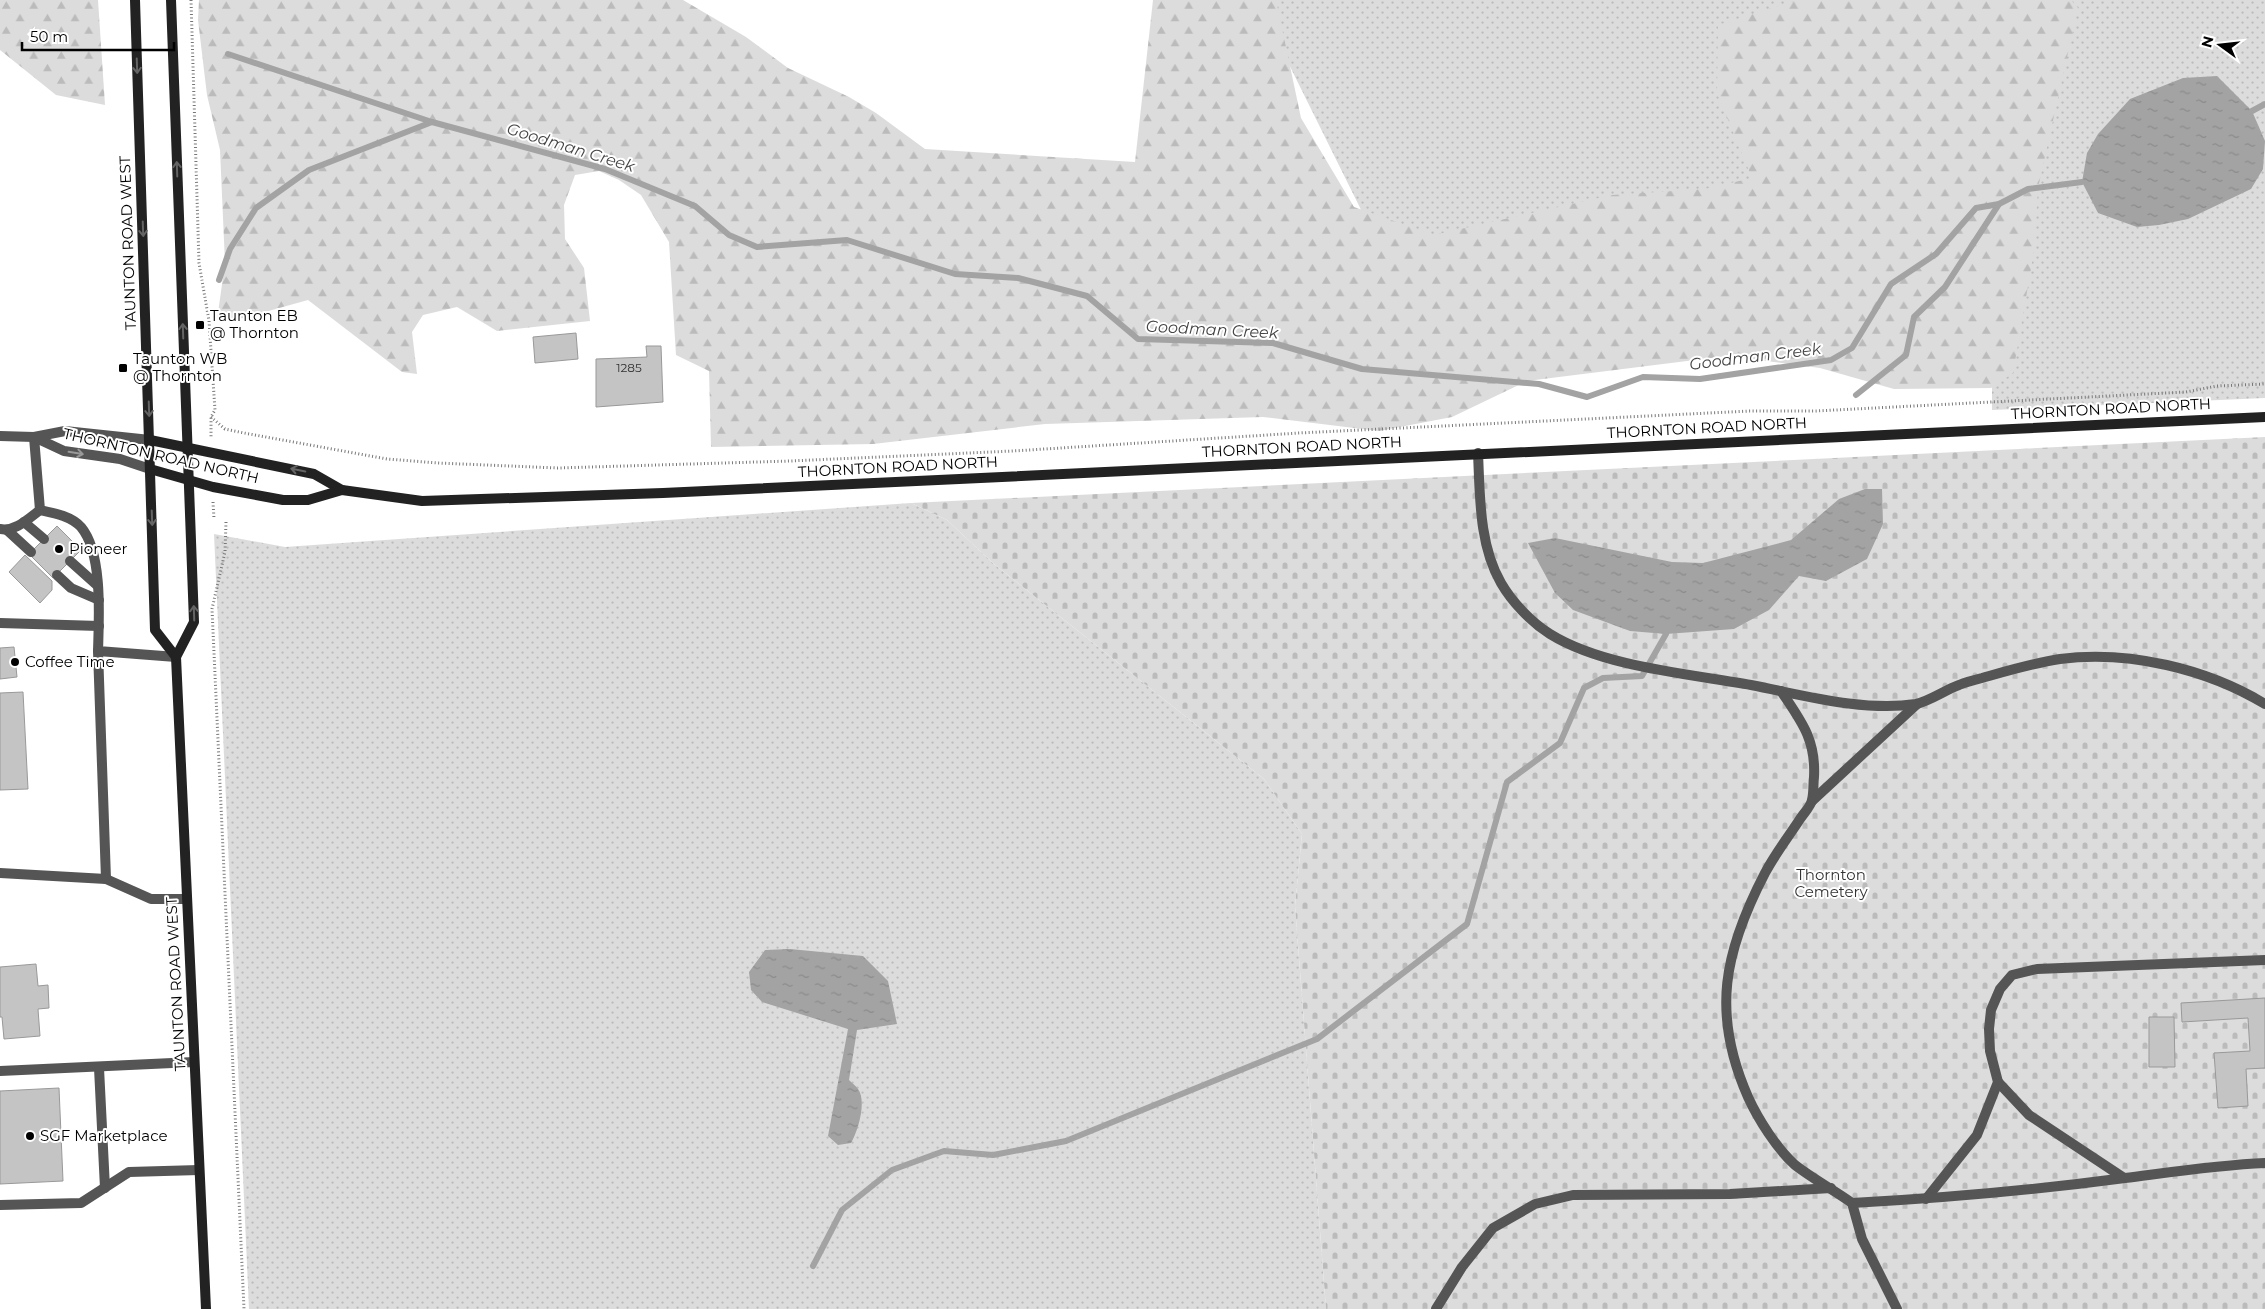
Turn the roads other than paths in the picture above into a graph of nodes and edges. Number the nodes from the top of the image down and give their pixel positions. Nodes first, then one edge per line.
1 (135, 0) edge
2 (171, 0) edge
3 (2265, 417) edge
4 (0, 436) edge
5 (34, 437) junction
6 (150, 440) junction
7 (188, 448) junction
8 (1478, 453) junction
9 (150, 469) junction
10 (190, 481) junction
11 (342, 490) junction
12 (40, 510) junction
13 (24, 522) junction
14 (4, 530) edge
15 (44, 539) dead end
16 (31, 552) dead end
17 (70, 561) dead end
18 (57, 575) dead end
19 (98, 586) junction
20 (99, 600) junction
21 (0, 623) edge
22 (99, 626) junction
23 (98, 651) junction
24 (176, 657) junction
25 (1781, 691) junction
26 (1917, 704) junction
27 (2265, 704) edge
28 (1812, 801) junction
29 (0, 873) edge
30 (106, 879) junction
31 (187, 899) junction
32 (2265, 960) edge
33 (194, 1062) junction
34 (99, 1068) junction
35 (0, 1071) edge
36 (1998, 1082) junction
37 (2265, 1163) edge
38 (199, 1170) junction
39 (2124, 1178) junction
40 (105, 1188) junction
41 (1831, 1188) junction
42 (1926, 1199) junction
43 (1852, 1203) junction
44 (0, 1205) edge
45 (206, 1309) edge
46 (1436, 1309) edge
47 (1897, 1309) edge

1 -> 6 main road, TAUNTON ROAD WEST
7 -> 2 main road, TAUNTON ROAD WEST
3 - 8 main road, THORNTON ROAD NORTH
4 - 5 street, THORNTON ROAD NORTH
5 - 6 street, THORNTON ROAD NORTH
5 -> 9 street, THORNTON ROAD NORTH
5 - 12 street
6 - 7 main road, THORNTON ROAD NORTH
6 - 9 main road, TAUNTON ROAD WEST
7 - 10 main road, TAUNTON ROAD WEST
11 -> 7 main road, THORNTON ROAD NORTH
8 - 11 main road, THORNTON ROAD NORTH
8 - 25 street
9 - 10 main road, THORNTON ROAD NORTH
9 -> 24 main road, TAUNTON ROAD WEST
10 - 11 main road, THORNTON ROAD NORTH
24 -> 10 main road, TAUNTON ROAD WEST
12 - 13 street
12 - 19 street
13 - 14 street
13 - 15 street
14 - 16 street
17 - 19 street
18 - 20 street
19 - 20 street
20 - 22 street
21 - 22 street
22 - 23 street
23 - 24 street
23 - 30 street
24 - 31 main road, TAUNTON ROAD WEST
25 - 26 street
25 - 28 street
26 - 27 street
26 - 28 street
28 - 41 street
29 - 30 street
30 - 31 street
31 - 33 main road, TAUNTON ROAD WEST
32 - 36 street
33 - 34 street
33 - 38 main road, TAUNTON ROAD WEST
34 - 35 street
34 - 40 street
36 - 39 street
36 - 42 street
37 - 39 street
38 - 40 street
38 - 45 main road, TAUNTON ROAD WEST
39 - 42 street
40 - 44 street
41 - 43 street
41 - 46 street
42 - 43 street
43 - 47 street

